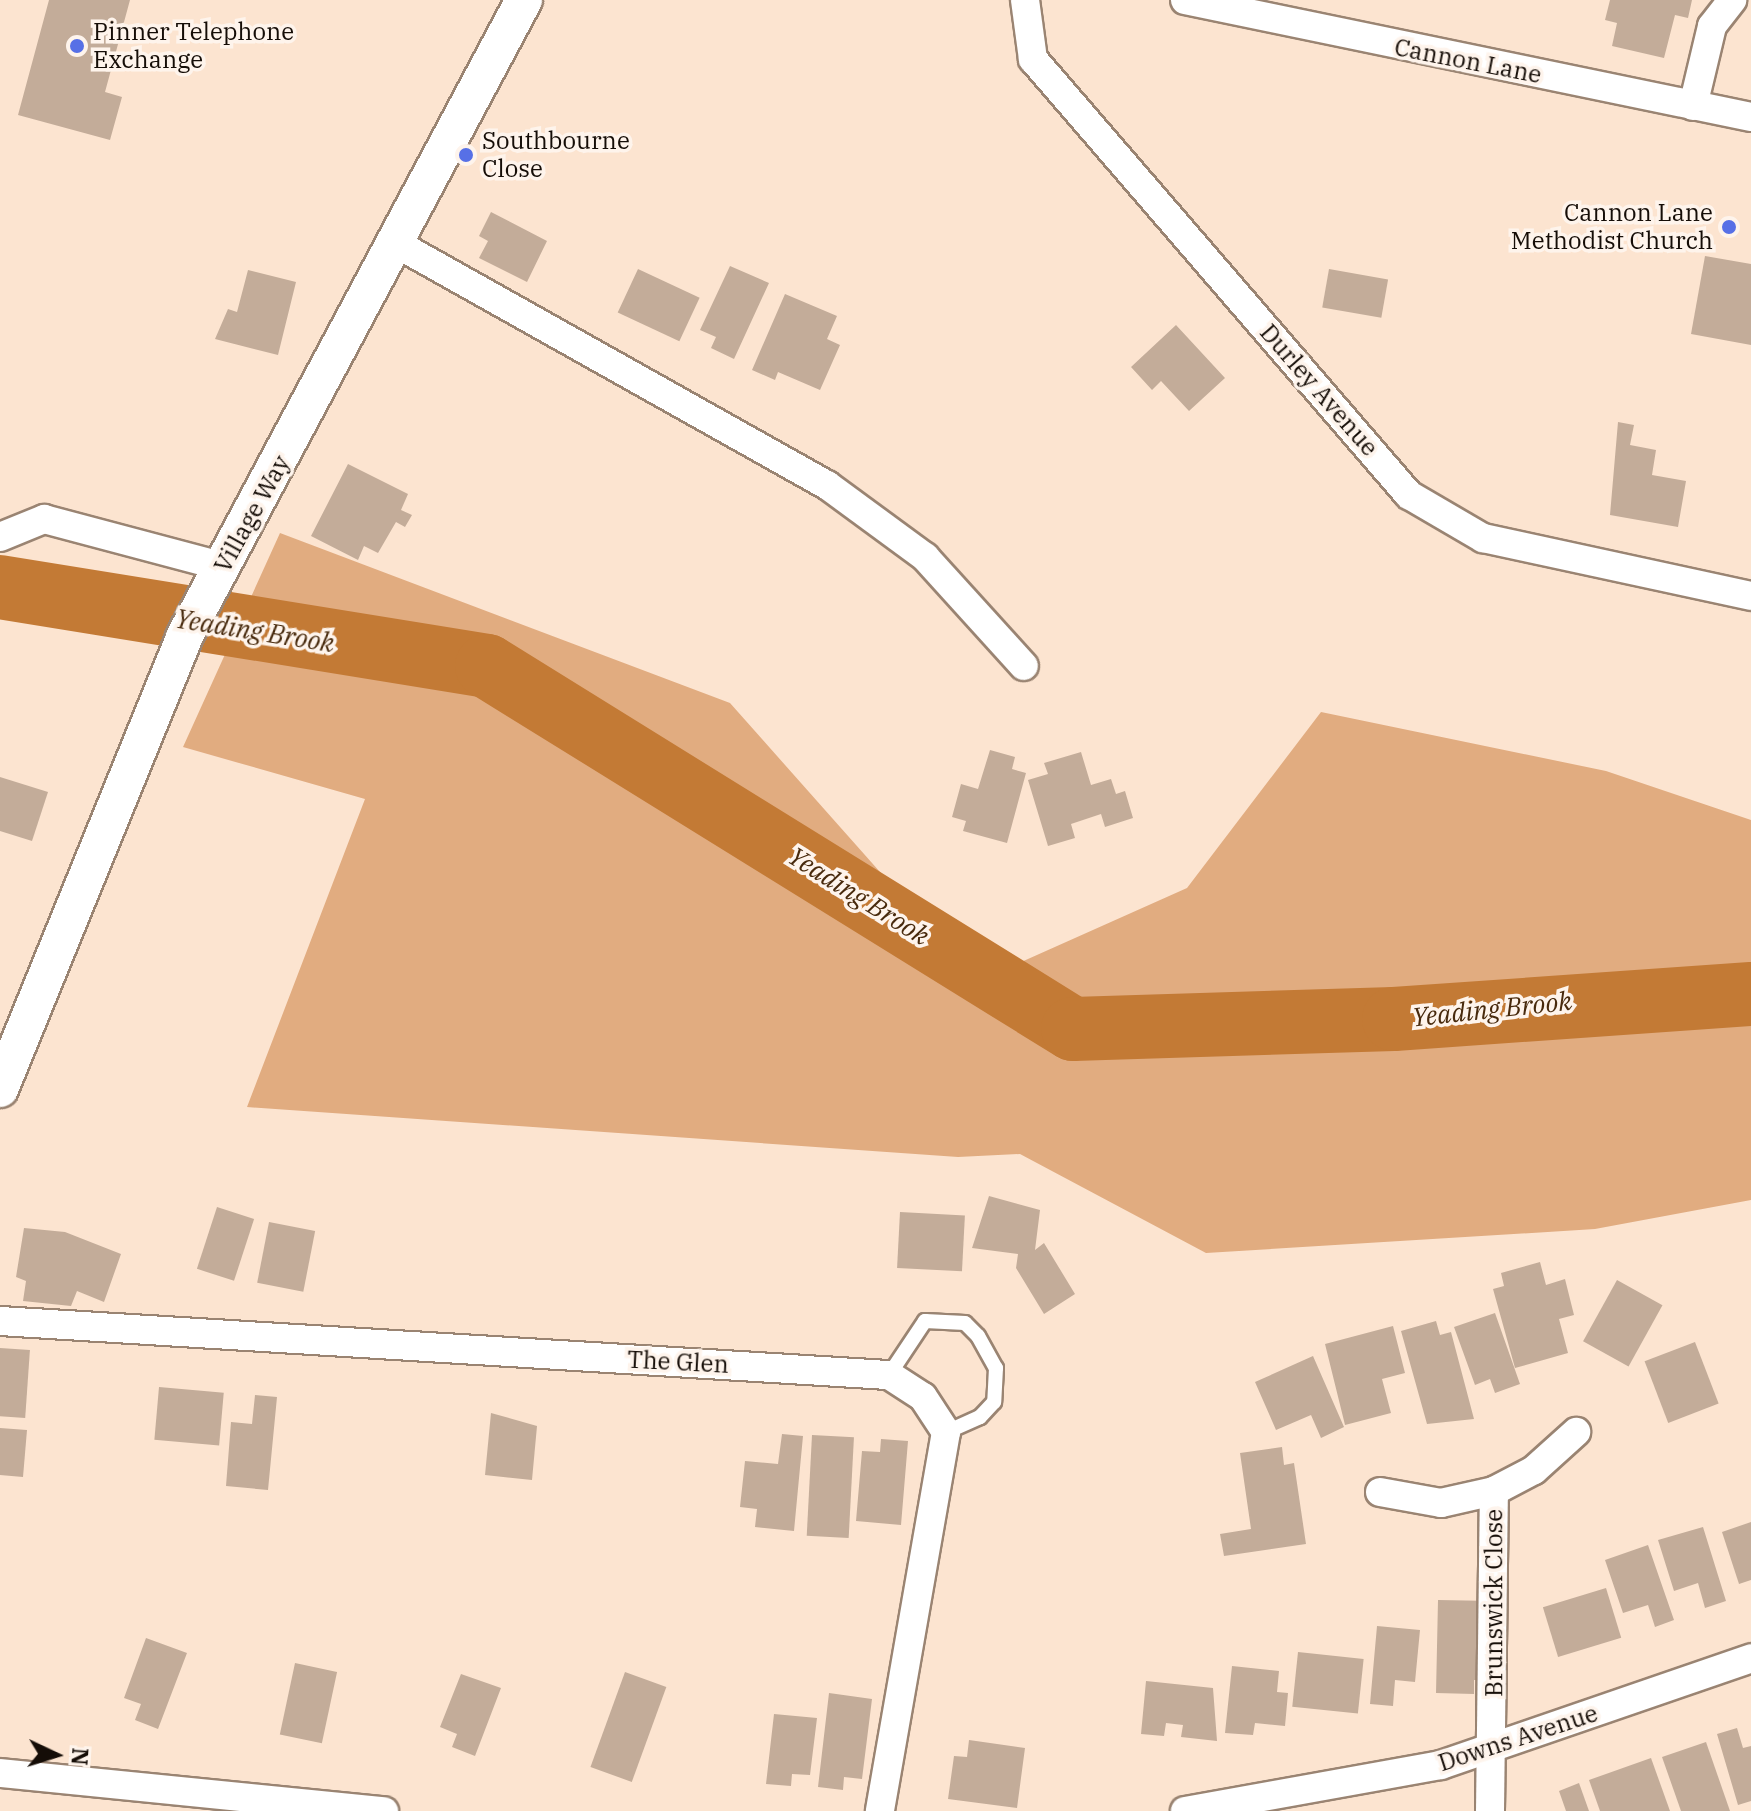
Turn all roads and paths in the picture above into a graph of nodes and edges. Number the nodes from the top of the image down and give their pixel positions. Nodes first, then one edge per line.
1 (524, 0) edge
2 (1025, 0) edge
3 (1185, 0) edge
4 (1732, 0) edge
5 (1272, 11) edge
6 (1693, 106) junction
7 (1751, 117) edge
8 (399, 245) junction
9 (0, 537) edge
10 (224, 567) junction
11 (1751, 596) edge
12 (1024, 666) dead end
13 (0, 1089) edge
14 (0, 1321) edge
15 (889, 1375) junction
16 (946, 1432) junction
17 (1576, 1432) dead end
18 (1494, 1491) junction
19 (1380, 1492) dead end
20 (1751, 1658) edge
21 (1495, 1750) junction
22 (0, 1773) edge
23 (384, 1811) edge
24 (880, 1811) edge
25 (1185, 1811) edge
26 (1490, 1811) edge

1 - 8 street, Village Way
2 - 11 street, Durley Avenue
3 - 5 street, Cannon Lane
4 - 6 street
5 - 6 street, Cannon Lane
6 - 7 street, Cannon Lane
8 - 10 street, Village Way
8 - 12 street
9 - 10 street
10 - 13 street, Village Way
14 - 15 street, The Glen
15 - 16 street, The Glen
15 - 16 lane
16 - 24 street
17 - 18 street, Brunswick Close
18 - 19 street, Brunswick Close
18 - 21 street, Brunswick Close
20 - 21 street, Downs Avenue
21 - 25 street, Downs Avenue
21 - 26 street, Brunswick Close
22 - 23 street

